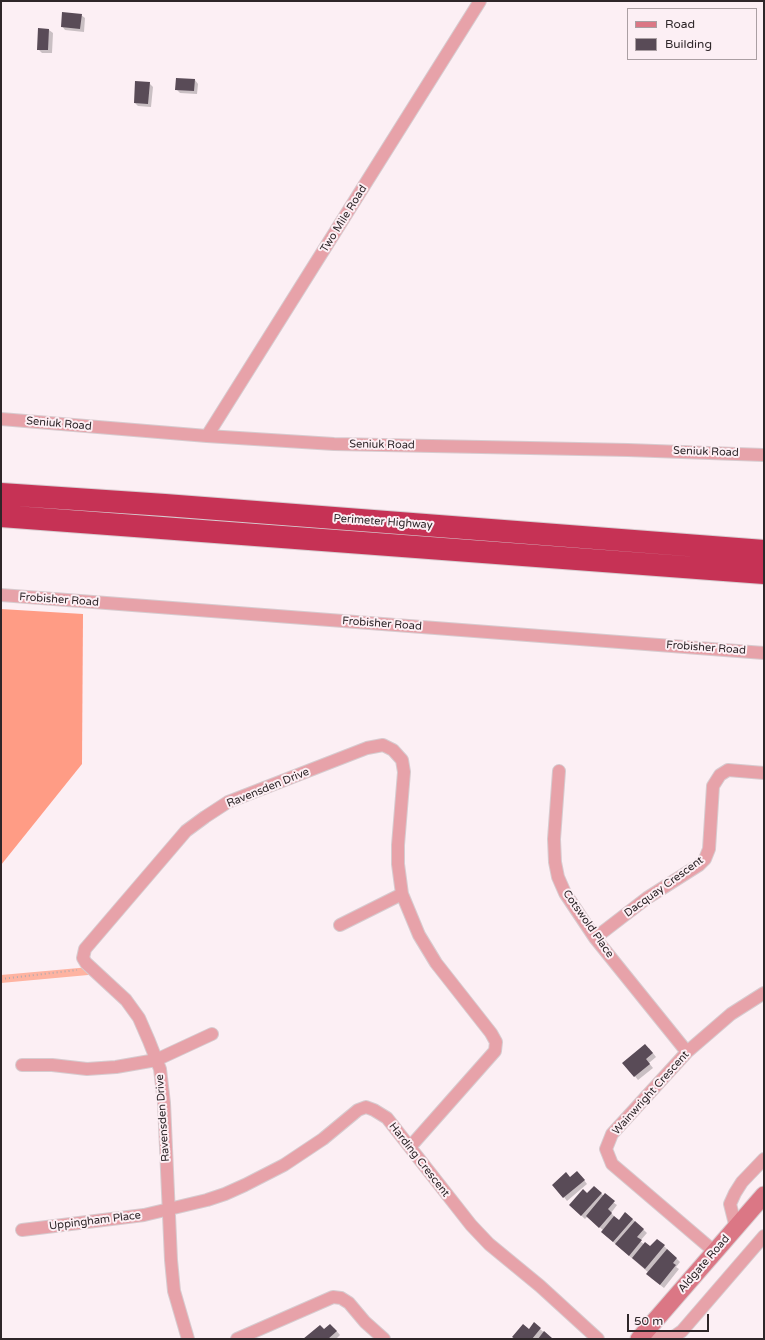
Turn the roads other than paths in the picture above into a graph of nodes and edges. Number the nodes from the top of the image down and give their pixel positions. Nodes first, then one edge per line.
1 (480, 1) edge
2 (1, 419) edge
3 (207, 436) junction
4 (764, 455) edge
5 (6, 492) edge
6 (1, 516) edge
7 (764, 551) edge
8 (764, 573) edge
9 (1, 595) edge
10 (764, 653) edge
11 (559, 770) dead end
12 (764, 772) edge
13 (402, 894) junction
14 (340, 925) dead end
15 (595, 938) junction
16 (764, 993) edge
17 (212, 1034) dead end
18 (687, 1052) junction
19 (156, 1060) junction
20 (22, 1065) dead end
21 (410, 1147) junction
22 (764, 1159) edge
23 (764, 1196) edge
24 (169, 1209) junction
25 (736, 1228) junction
26 (22, 1230) dead end
27 (764, 1236) edge
28 (715, 1252) junction
29 (640, 1338) edge
30 (188, 1339) edge
31 (237, 1339) edge
32 (384, 1339) edge
33 (598, 1339) edge

1 - 3 street, Two Mile Road
2 - 3 street, Seniuk Road
3 - 4 street, Seniuk Road
5 - 7 highway, Perimeter Highway
6 - 8 highway, Perimeter Highway
9 - 10 street, Frobisher Road
11 - 15 street, Cotswold Place
12 - 15 street, Dacquay Crescent
13 - 14 street
13 - 19 street, Ravensden Drive
13 - 21 street, Ravensden Drive
15 - 18 street, Cotswold Place
16 - 18 street, Wainwright Crescent
17 - 19 street
18 - 28 street, Wainwright Crescent
19 - 20 street
19 - 24 street, Ravensden Drive
21 - 24 street, Harding Crescent
21 - 33 street, Harding Crescent
22 - 25 street, Aldgate Road
23 - 25 street, Aldgate Road
24 - 26 street, Uppingham Place
24 - 30 street, Ravensden Drive
25 - 28 street, Aldgate Road
27 - 29 street, Aldgate Road
28 - 29 street, Aldgate Road
31 - 32 street

